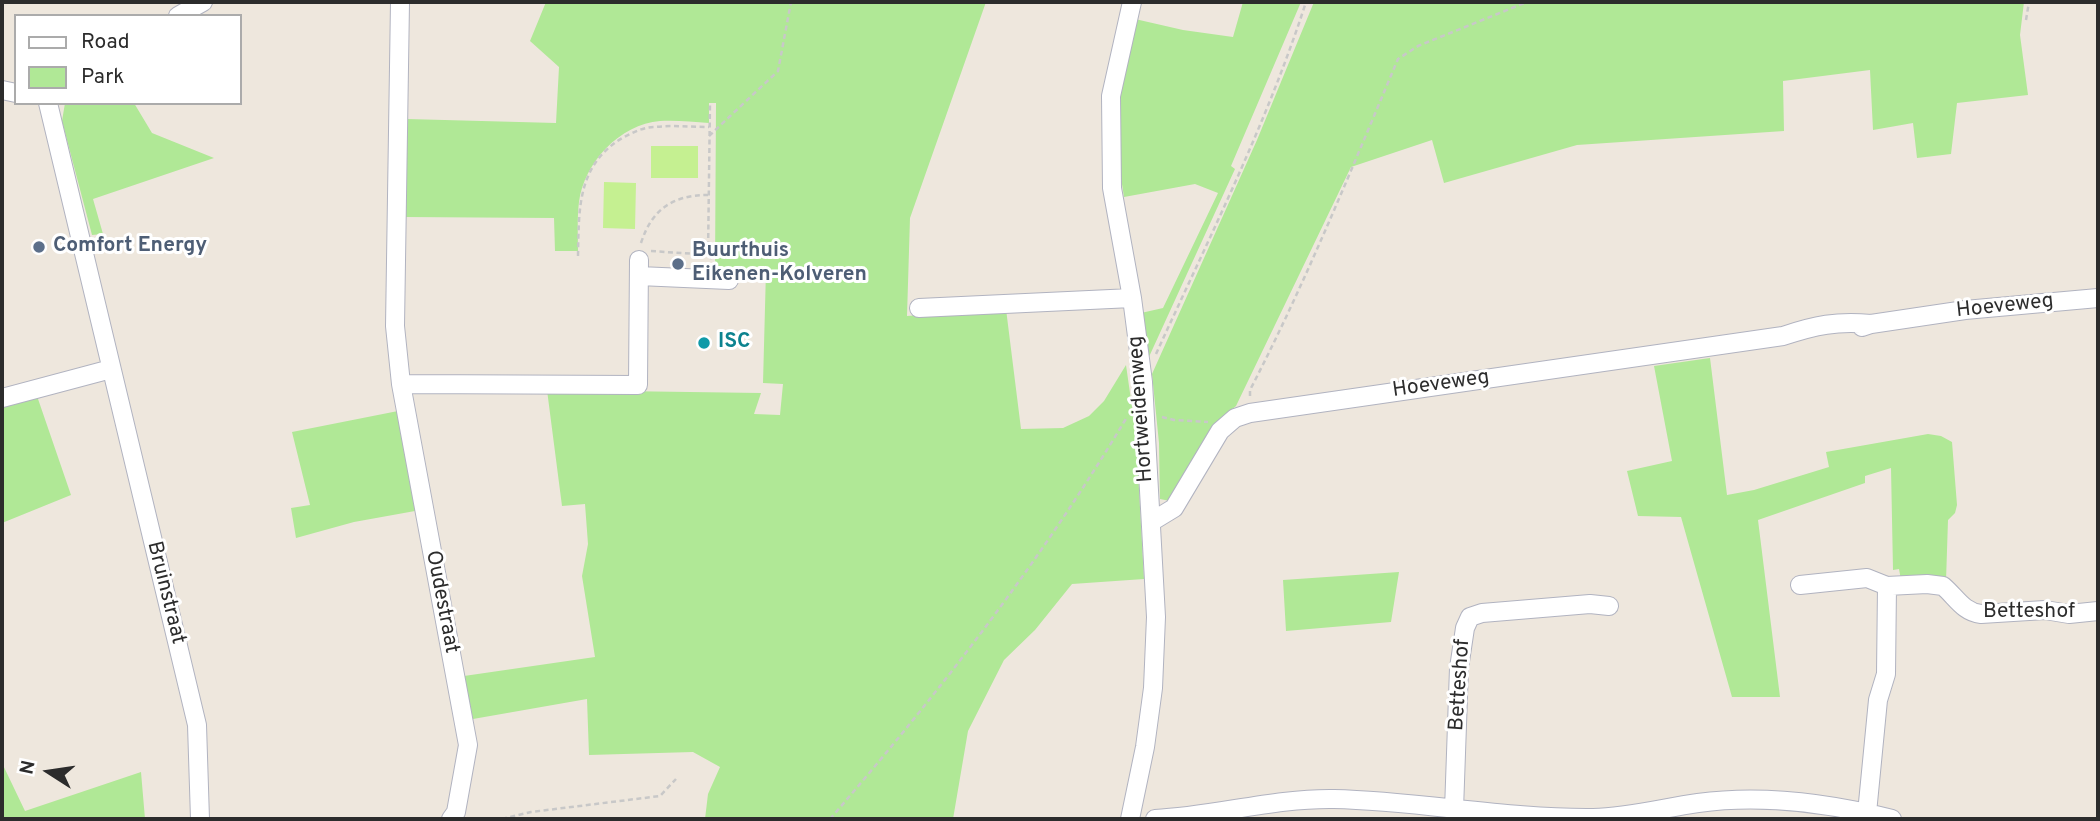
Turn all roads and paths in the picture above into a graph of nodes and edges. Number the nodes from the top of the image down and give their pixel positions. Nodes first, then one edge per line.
1 (203, 2) edge
2 (400, 2) edge
3 (791, 2) edge
4 (1132, 2) edge
5 (1307, 2) edge
6 (1527, 2) edge
7 (2029, 2) edge
8 (182, 14) edge
9 (2026, 20) dead end
10 (710, 102) dead end
11 (48, 105) edge
12 (709, 127) junction
13 (709, 136) junction
14 (708, 195) junction
15 (708, 255) junction
16 (578, 256) dead end
17 (639, 262) junction
18 (769, 278) dead end
19 (710, 279) junction
20 (729, 280) joint
21 (1132, 298) junction
22 (2098, 298) edge
23 (919, 308) dead end
24 (1154, 358) dead end
25 (111, 369) junction
26 (401, 384) junction
27 (2, 398) edge
28 (1145, 412) junction
29 (1250, 413) junction
30 (1127, 418) dead end
31 (1229, 422) junction
32 (1150, 522) junction
33 (1800, 585) dead end
34 (1887, 586) junction
35 (1609, 606) dead end
36 (2098, 611) edge
37 (676, 779) dead end
38 (1454, 810) junction
39 (1867, 813) junction
40 (200, 819) edge
41 (451, 819) edge
42 (502, 819) edge
43 (830, 819) edge
44 (1130, 819) edge
45 (1155, 819) edge
46 (1892, 819) edge

1 - 8 street
2 - 26 street, Oudestraat
3 - 13 path
4 - 21 street, Hortweidenweg
5 - 24 path
6 - 29 path
7 - 9 path
10 - 12 path
11 - 25 street, Bruinstraat
12 - 13 path
12 - 16 path
13 - 14 path
14 - 15 path
14 - 17 path
15 - 17 path
15 - 19 path
17 - 19 street
17 - 26 street
18 - 20 path
19 - 20 street
21 - 23 street
21 - 28 street, Hortweidenweg
22 - 29 street, Hoeveweg
25 - 27 street
25 - 40 street, Bruinstraat
26 - 41 street, Oudestraat
28 - 31 path
28 - 32 street, Hortweidenweg
29 - 31 street, Hoeveweg
30 - 43 path
31 - 32 street
32 - 44 street, Hortweidenweg
33 - 34 street, Betteshof
34 - 36 street, Betteshof
34 - 39 street
35 - 38 street, Betteshof
37 - 42 path
38 - 39 street
38 - 45 street
39 - 46 street

